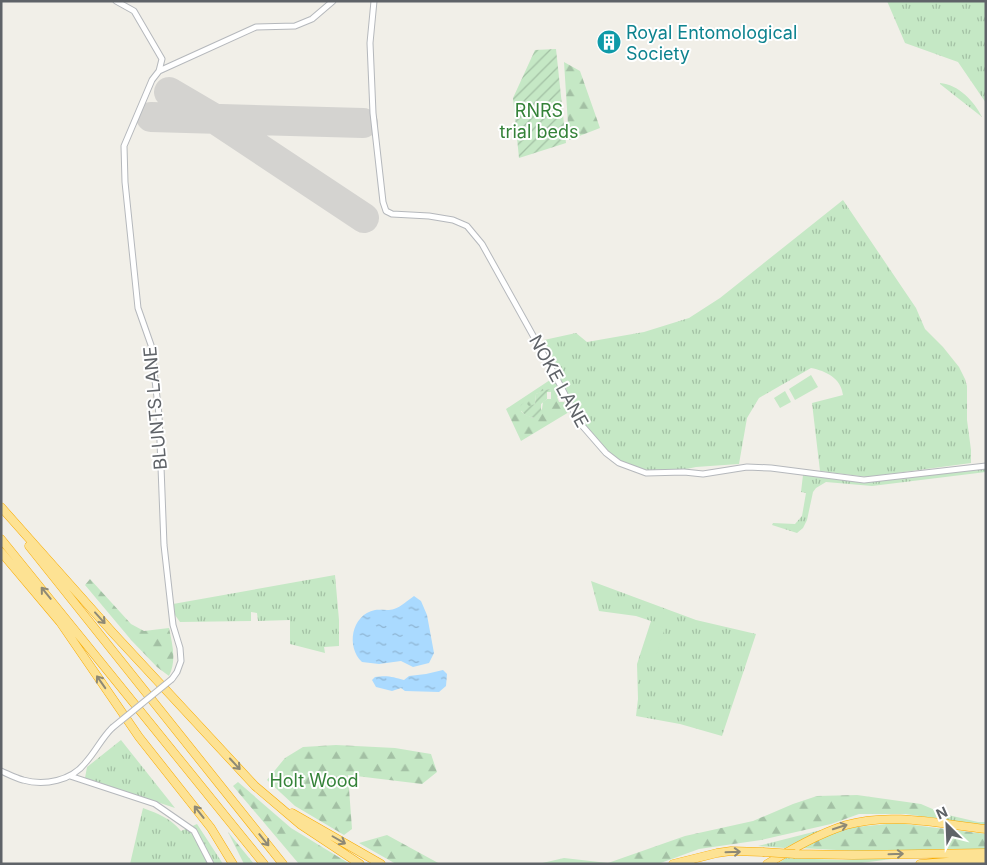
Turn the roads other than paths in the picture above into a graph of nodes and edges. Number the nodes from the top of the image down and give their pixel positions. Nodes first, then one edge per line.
1 (116, 1) edge
2 (332, 1) edge
3 (374, 1) edge
4 (162, 59) junction
5 (172, 66) junction
6 (160, 71) junction
7 (986, 466) edge
8 (1, 509) edge
9 (1, 538) edge
10 (1, 552) edge
11 (1, 771) edge
12 (70, 776) junction
13 (267, 797) junction
14 (986, 829) edge
15 (986, 853) edge
16 (986, 859) edge
17 (211, 864) edge
18 (232, 864) edge
19 (264, 864) edge
20 (284, 864) edge
21 (360, 864) edge
22 (381, 864) edge
23 (673, 864) edge
24 (767, 864) edge
25 (920, 864) edge

1 - 4 street
2 - 5 street
3 - 7 street, NOKE LANE
4 - 5 street
4 - 6 street, BLUNTS LANE
5 - 6 street
6 - 12 street, BLUNTS LANE, bridge
8 -> 13 highway
8 -> 20 highway
19 -> 9 highway
18 -> 10 highway
11 - 12 street
12 - 17 street
13 - 21 highway
13 -> 22 highway
24 -> 14 highway
23 -> 15 highway, bridge
16 - 25 highway

